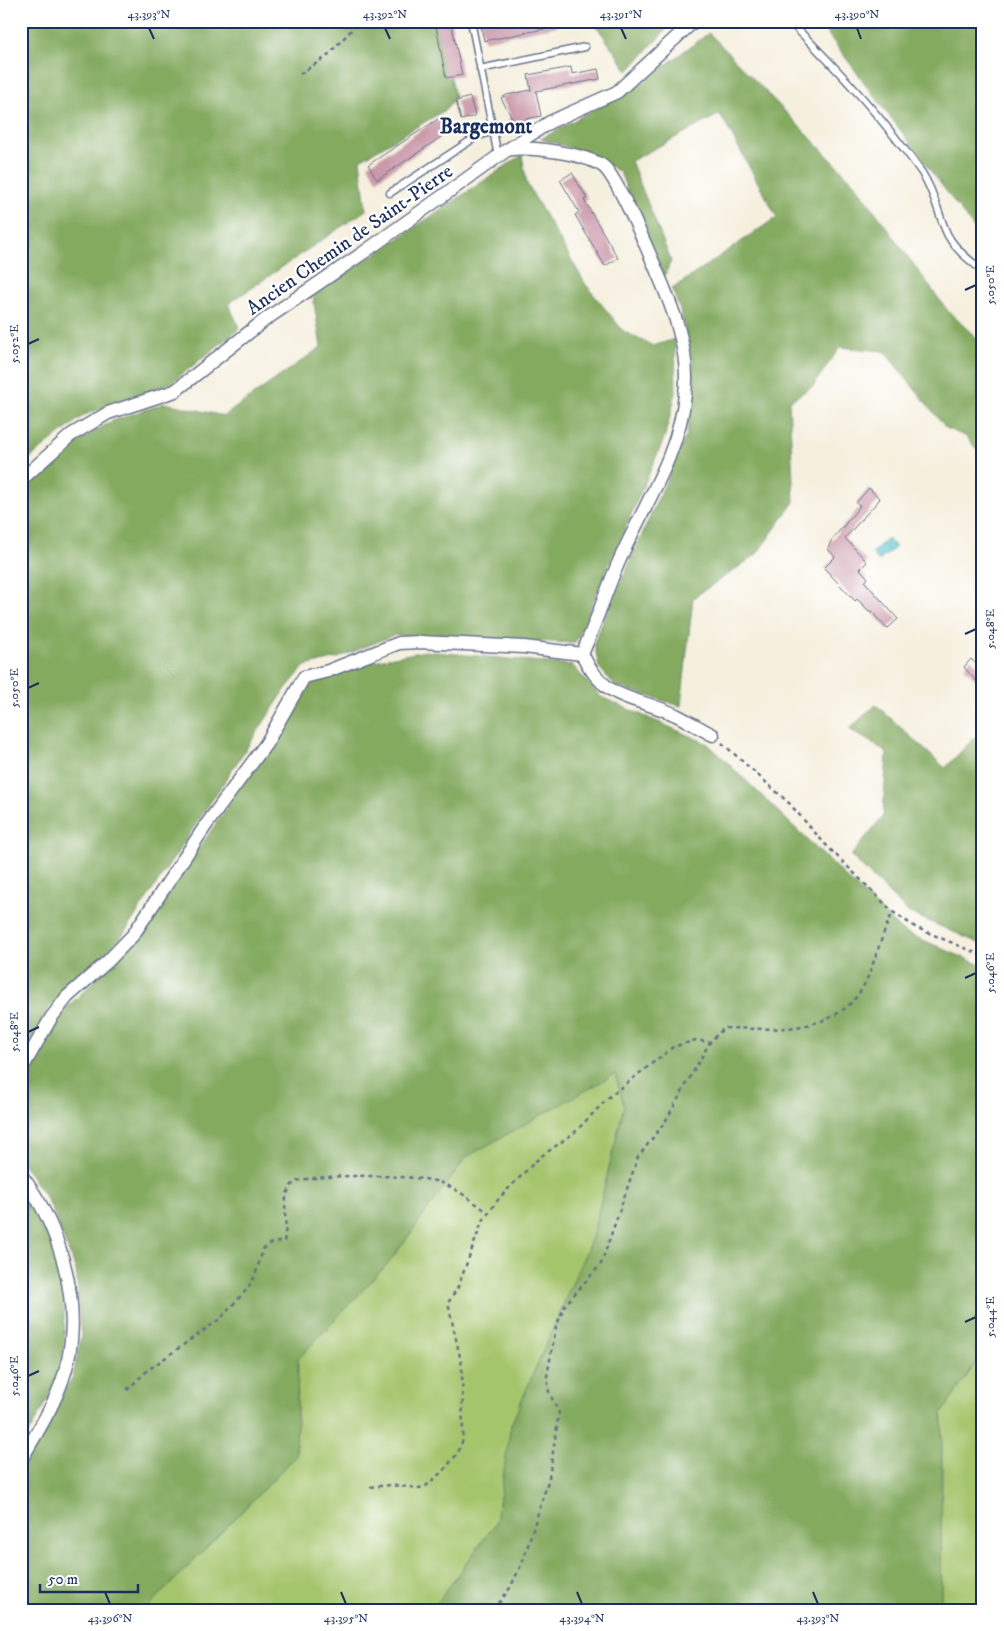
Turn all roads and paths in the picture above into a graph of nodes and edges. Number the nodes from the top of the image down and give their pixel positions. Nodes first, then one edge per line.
1 (360, 21) edge
2 (471, 21) edge
3 (694, 21) edge
4 (789, 21) edge
5 (585, 47) dead end
6 (480, 69) junction
7 (300, 74) dead end
8 (493, 131) junction
9 (503, 153) junction
10 (390, 193) dead end
11 (983, 271) edge
12 (21, 480) edge
13 (582, 654) junction
14 (713, 735) joint
15 (893, 912) junction
16 (983, 956) edge
17 (710, 1042) junction
18 (21, 1070) edge
19 (21, 1175) edge
20 (489, 1213) junction
21 (128, 1390) dead end
22 (21, 1460) edge
23 (370, 1487) dead end
24 (494, 1610) edge

1 - 7 path
2 - 6 lane
3 - 9 street, Ancien Chemin de Saint-Pierre
4 - 11 lane
5 - 6 lane
6 - 8 lane
8 - 9 lane
8 - 10 lane
9 - 12 street, Ancien Chemin de Saint-Pierre
9 - 13 street
13 - 14 street
13 - 18 street
14 - 15 path
15 - 16 path
15 - 17 path
17 - 20 path
17 - 24 path
19 - 22 street
20 - 21 path
20 - 23 path

